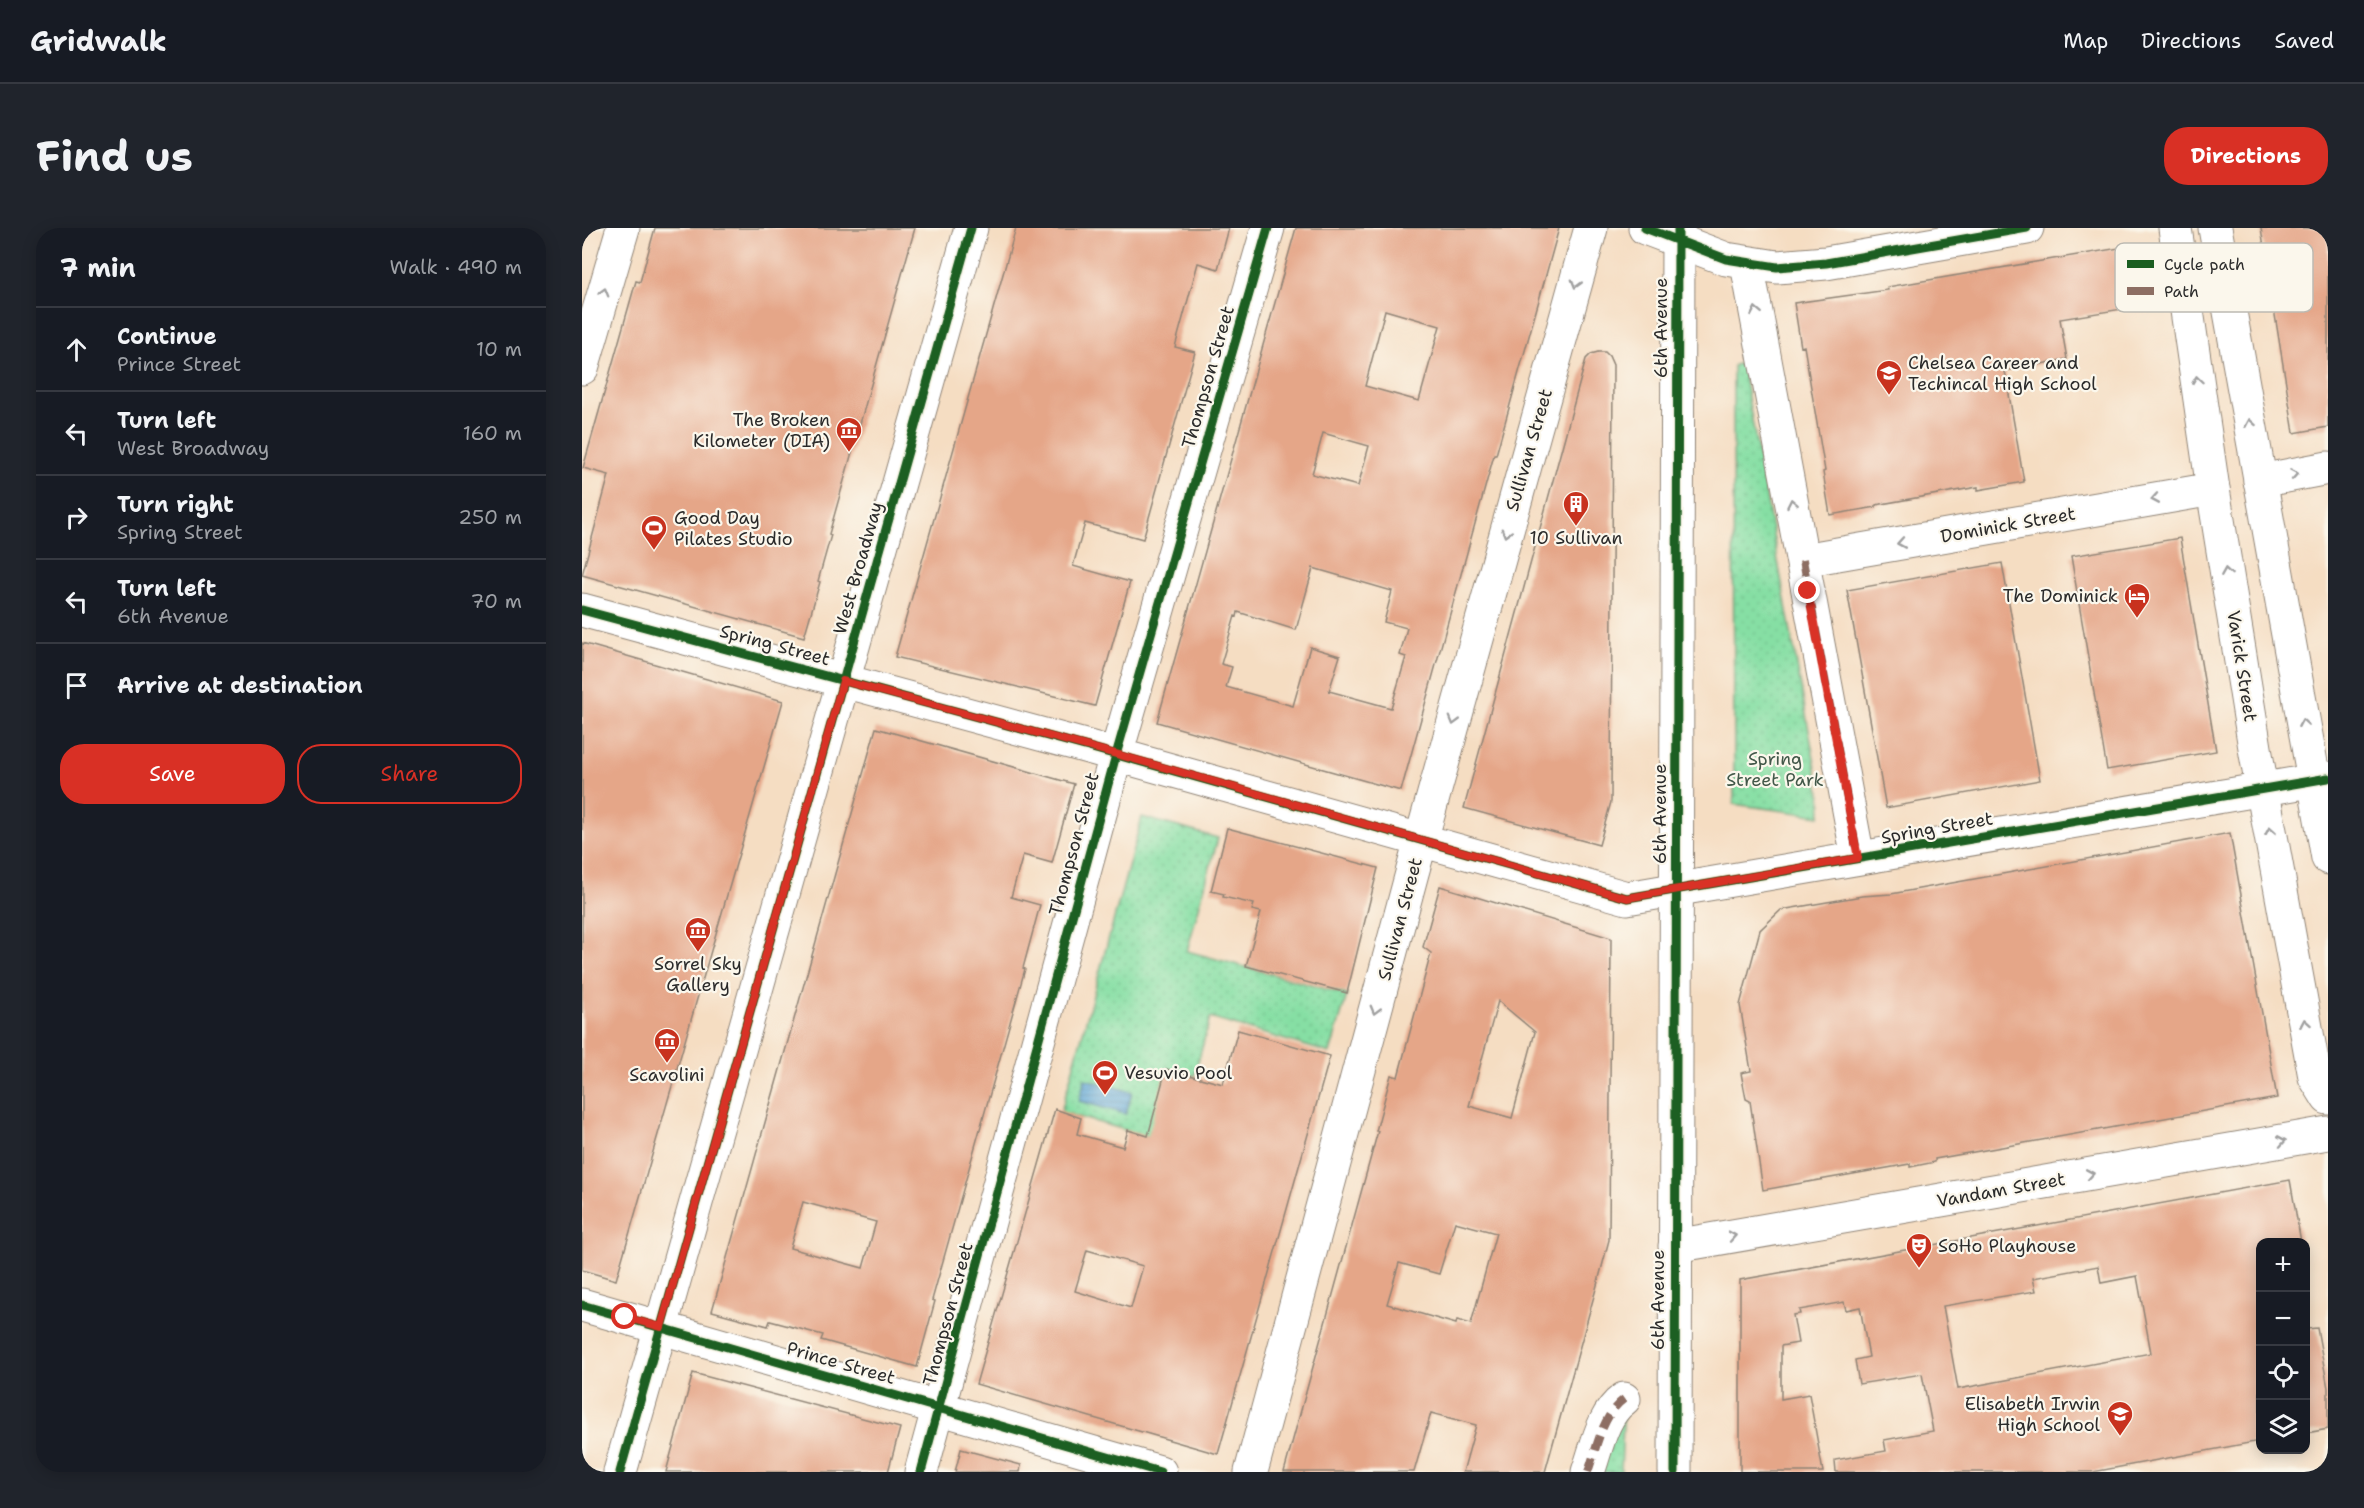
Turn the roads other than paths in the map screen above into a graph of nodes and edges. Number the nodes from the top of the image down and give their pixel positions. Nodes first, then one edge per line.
1 (623, 228) edge
2 (971, 228) edge
3 (1268, 228) edge
4 (1592, 228) edge
5 (1646, 228) edge
6 (2026, 228) edge
7 (2175, 228) edge
8 (2214, 228) edge
9 (1678, 234) edge
10 (2177, 243) edge
11 (2217, 243) edge
12 (1747, 264) junction
13 (2187, 312) edge
14 (2229, 312) edge
15 (582, 368) edge
16 (2328, 468) edge
17 (2260, 481) junction
18 (2213, 489) junction
19 (1803, 560) junction
20 (582, 610) edge
21 (843, 681) junction
22 (1116, 754) junction
23 (2321, 779) edge
24 (2262, 788) junction
25 (1421, 841) junction
26 (1858, 858) junction
27 (2328, 858) edge
28 (1676, 889) junction
29 (2328, 1098) edge
30 (2328, 1133) edge
31 (1675, 1246) junction
32 (582, 1305) edge
33 (661, 1327) junction
34 (1624, 1399) dead end
35 (939, 1408) junction
36 (620, 1472) edge
37 (921, 1472) edge
38 (1160, 1472) edge
39 (1251, 1472) edge
40 (1588, 1472) edge
41 (1675, 1472) edge

15 -> 1 street
2 - 21 street, West Broadway
3 - 22 street, Thompson Street
4 -> 25 street, Sullivan Street
5 - 9 street
6 - 12 street
10 -> 7 street, Varick Street
11 -> 8 street
9 - 12 street
9 - 28 street, 6th Avenue
19 -> 12 street
18 -> 13 street, Varick Street
17 -> 14 street
17 -> 16 street
23 -> 17 street
18 -> 19 street, Dominick Street
24 -> 18 street, Varick Street
19 - 26 street
20 - 21 street, Spring Street
21 - 22 street, Spring Street
21 - 33 street, West Broadway
22 - 25 street, Spring Street
22 - 35 street, Thompson Street
23 - 24 street, Spring Street
23 - 27 street
24 - 26 street, Spring Street
29 -> 24 street, Varick Street
25 - 28 street, Spring Street
25 -> 39 street, Sullivan Street
26 - 28 street, Spring Street
28 - 31 street, 6th Avenue
31 -> 30 street, Vandam Street
31 - 41 street, 6th Avenue
32 - 33 street, Prince Street
33 - 35 street, Prince Street
33 - 36 street, West Broadway
34 - 40 street
35 - 37 street, Thompson Street
35 - 38 street, Prince Street

